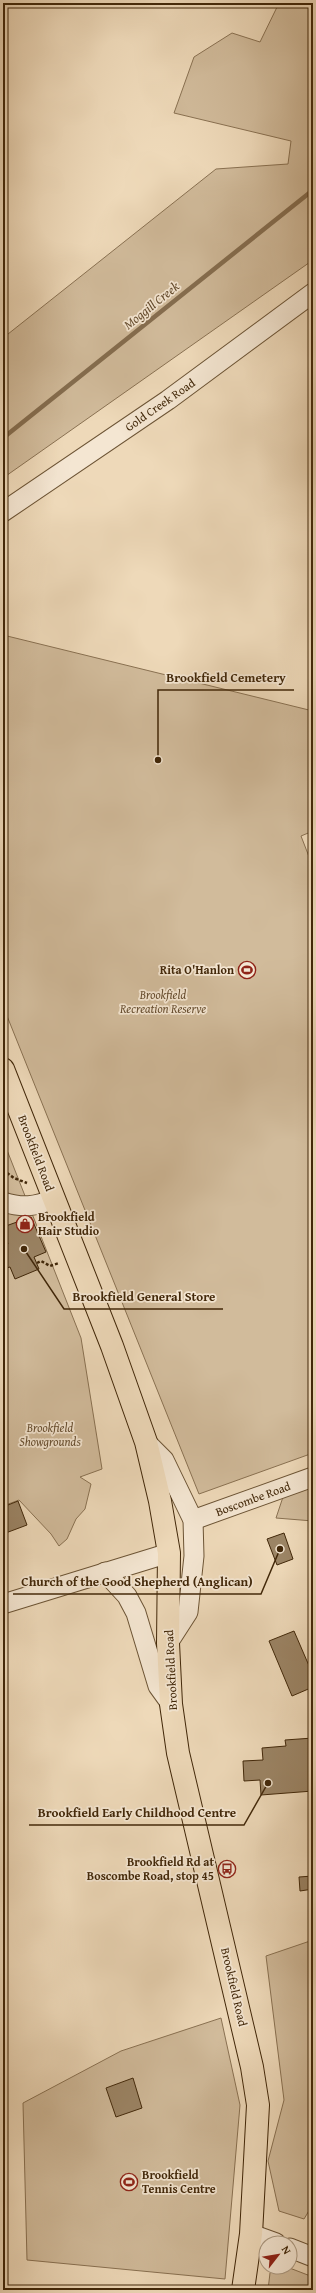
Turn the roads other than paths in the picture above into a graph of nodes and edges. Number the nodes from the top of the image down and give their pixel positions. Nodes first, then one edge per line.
1 (313, 293) edge
2 (3, 512) edge
3 (3, 1069) edge
4 (53, 1199) junction
5 (3, 1202) edge
6 (146, 1442) junction
7 (313, 1478) edge
8 (193, 1520) junction
9 (169, 1553) junction
10 (105, 1572) junction
11 (3, 1604) edge
12 (168, 1643) junction
13 (171, 1704) junction
14 (252, 2234) junction
15 (258, 2236) edge
16 (298, 2251) edge
17 (313, 2257) edge
18 (244, 2281) edge

1 - 2 street, Gold Creek Road
3 - 4 main road, Brookfield Road
4 - 5 street
4 - 6 main road, Brookfield Road
6 - 8 street
6 - 9 main road, Brookfield Road
7 - 8 street, Boscombe Road
8 - 12 street
9 - 10 street
9 - 12 main road, Brookfield Road
10 - 11 street
10 - 13 street
12 - 13 main road, Brookfield Road
13 - 14 main road, Brookfield Road
14 - 15 street
14 - 18 main road, Brookfield Road
16 - 17 street

